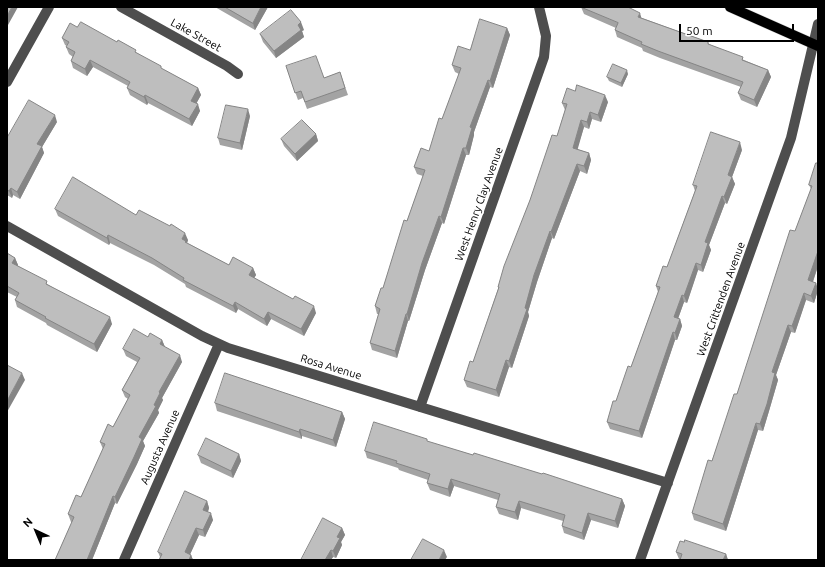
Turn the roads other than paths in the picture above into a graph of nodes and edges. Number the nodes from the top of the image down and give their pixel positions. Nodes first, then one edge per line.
1 (49, 7) edge
2 (121, 7) edge
3 (539, 7) edge
4 (730, 7) edge
5 (818, 24) edge
6 (815, 45) edge
7 (238, 74) dead end
8 (7, 82) edge
9 (7, 226) edge
10 (219, 344) junction
11 (420, 407) junction
12 (668, 483) junction
13 (124, 560) edge
14 (640, 560) edge

1 - 8 street
2 - 7 street, Lake Street
3 - 11 street, West Henry Clay Avenue
4 - 6 main road
5 - 6 street, West Crittenden Avenue
6 - 12 street, West Crittenden Avenue
9 - 10 street, Rosa Avenue
10 - 11 street, Rosa Avenue
10 - 13 street, Augusta Avenue
11 - 12 street, Rosa Avenue
12 - 14 street, West Crittenden Avenue

